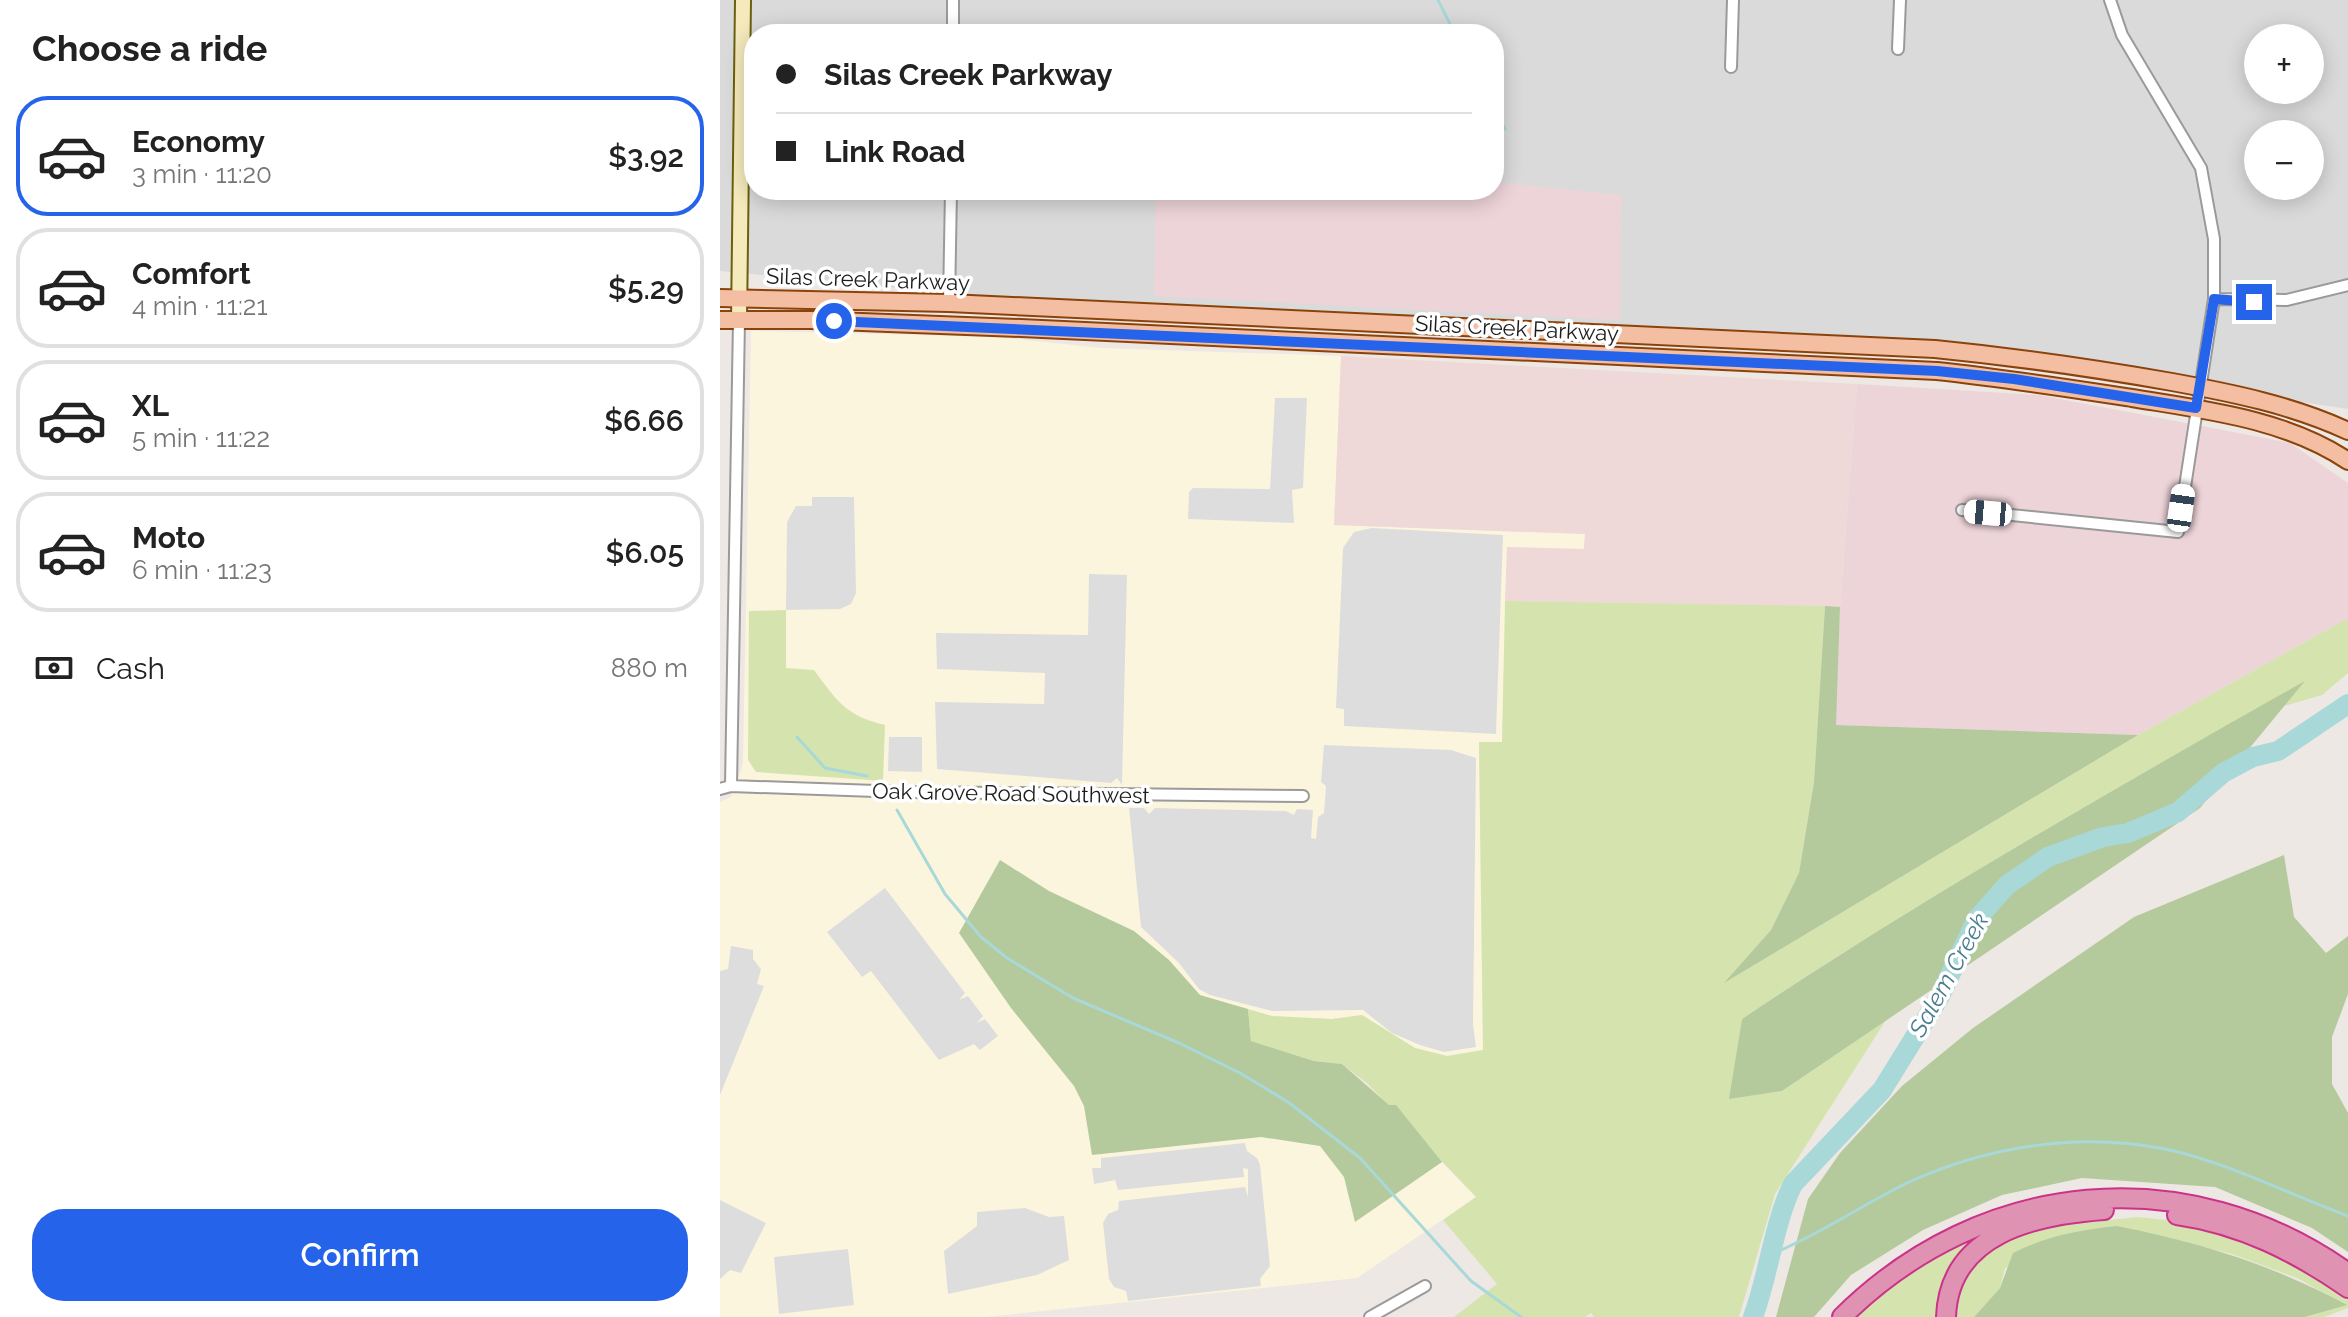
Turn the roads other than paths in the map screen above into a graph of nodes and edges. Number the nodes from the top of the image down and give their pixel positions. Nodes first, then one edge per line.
1 (743, 0) edge
2 (953, 0) edge
3 (1733, 0) edge
4 (1900, 0) edge
5 (2110, 0) edge
6 (953, 24) edge
7 (1898, 49) dead end
8 (1731, 67) dead end
9 (951, 200) edge
10 (2348, 285) edge
11 (740, 297) junction
12 (720, 298) edge
13 (2214, 299) junction
14 (949, 303) junction
15 (720, 320) edge
16 (739, 320) junction
17 (1485, 327) junction
18 (1326, 342) junction
19 (2199, 387) junction
20 (2196, 408) junction
21 (2348, 431) edge
22 (2348, 461) edge
23 (1962, 510) dead end
24 (726, 787) edge
25 (1303, 796) dead end
26 (2348, 1273) edge
27 (1425, 1286) dead end
28 (2348, 1288) edge
29 (1370, 1317) edge
30 (1842, 1317) edge
31 (1946, 1317) edge

1 - 11 main road
2 - 6 street
3 - 8 street
4 - 7 street
5 - 13 street
9 - 14 street
10 - 13 street
11 - 12 main road, Silas Creek Parkway
11 - 14 main road, Silas Creek Parkway
11 - 16 main road
13 - 19 street
14 - 17 main road, Silas Creek Parkway
15 - 16 main road, Silas Creek Parkway
16 - 18 main road, Silas Creek Parkway
16 - 24 street
17 - 18 main road
17 - 19 main road, Silas Creek Parkway
18 - 20 main road, Silas Creek Parkway
19 - 20 street
19 - 21 main road, Silas Creek Parkway
20 - 22 main road, Silas Creek Parkway
20 - 23 street
24 - 25 street, Oak Grove Road Southwest
26 - 30 highway
27 - 29 street
28 - 31 highway

